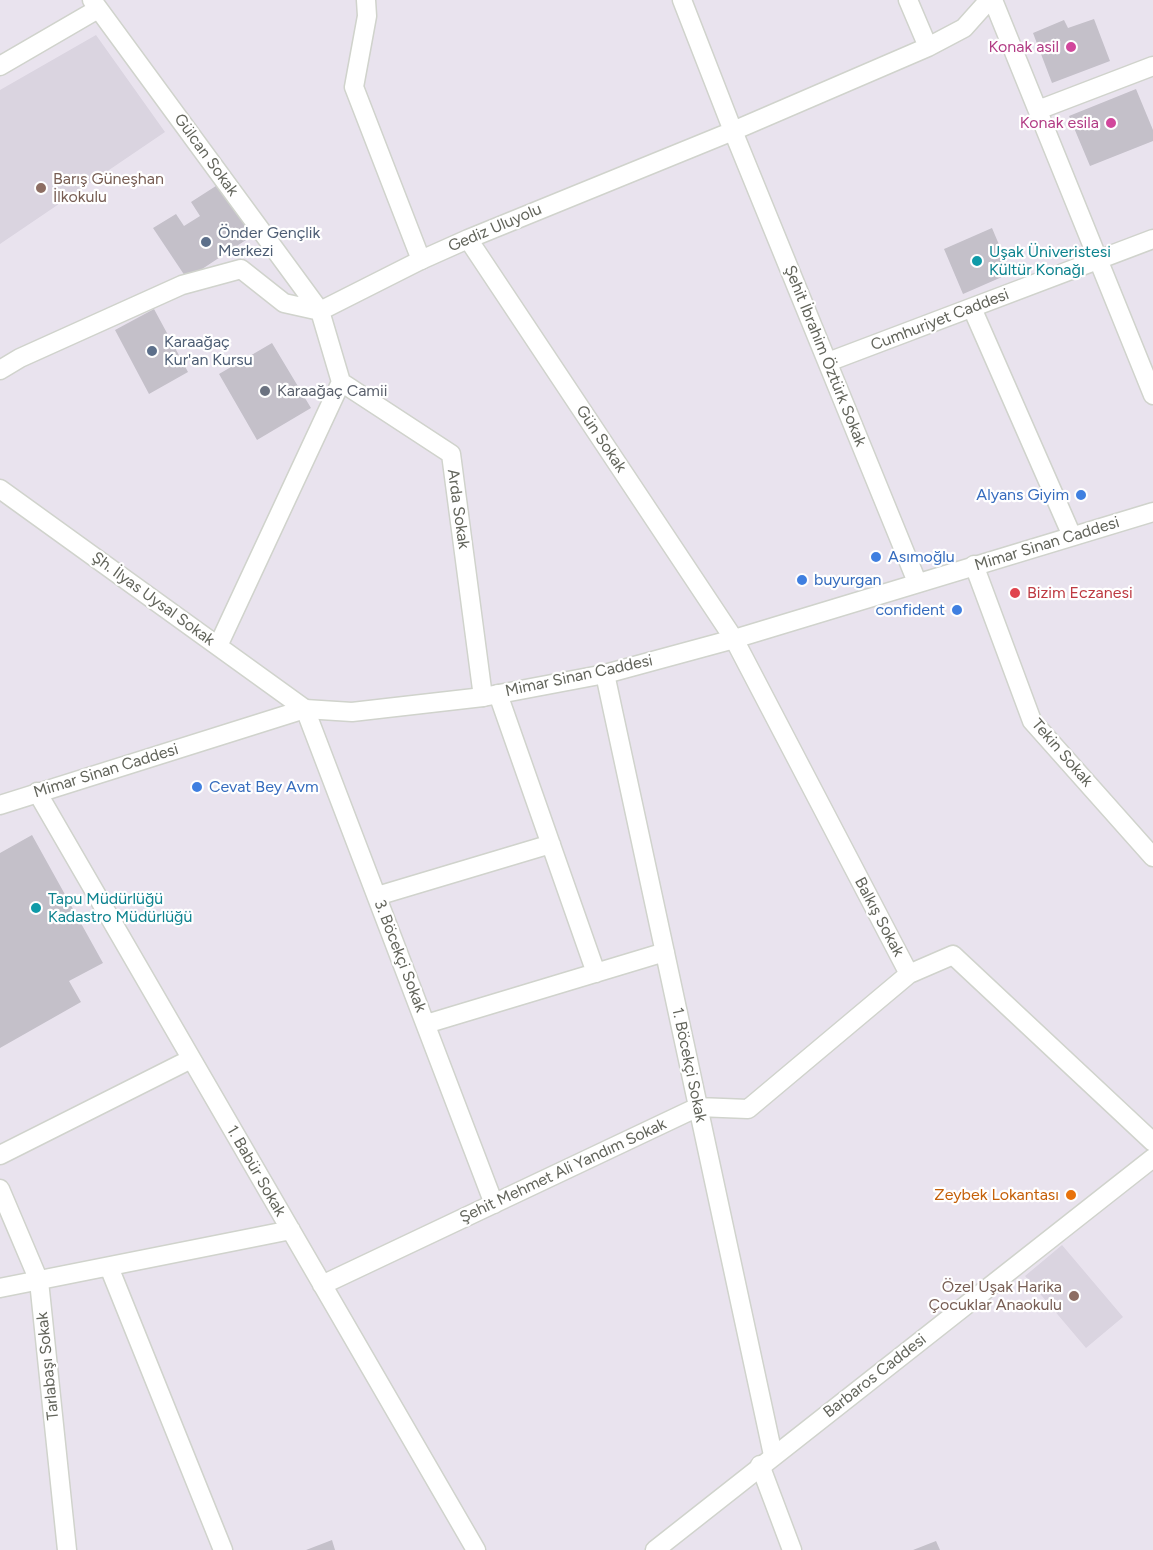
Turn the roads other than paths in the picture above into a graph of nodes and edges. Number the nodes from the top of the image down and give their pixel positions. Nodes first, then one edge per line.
1 (366, 0) edge
2 (682, 0) edge
3 (908, 0) edge
4 (991, 0) edge
5 (95, 4) edge
6 (928, 47) junction
7 (0, 65) edge
8 (1153, 66) edge
9 (1038, 110) junction
10 (733, 131) junction
11 (468, 239) junction
12 (1153, 239) edge
13 (421, 260) junction
14 (1098, 260) junction
15 (972, 308) junction
16 (320, 311) junction
17 (828, 362) junction
18 (0, 370) edge
19 (341, 382) junction
20 (1153, 395) edge
21 (0, 489) edge
22 (1153, 512) edge
23 (1072, 536) junction
24 (974, 565) junction
25 (916, 582) junction
26 (734, 639) junction
27 (218, 646) junction
28 (605, 674) junction
29 (491, 695) junction
30 (305, 709) junction
31 (37, 792) junction
32 (1, 803) edge
33 (551, 844) junction
34 (1153, 857) edge
35 (377, 896) junction
36 (665, 952) junction
37 (596, 973) junction
38 (909, 974) junction
39 (426, 1024) junction
40 (191, 1059) junction
41 (698, 1107) junction
42 (1153, 1142) edge
43 (0, 1155) edge
44 (1153, 1158) edge
45 (0, 1189) edge
46 (494, 1203) junction
47 (291, 1230) junction
48 (110, 1267) junction
49 (39, 1281) junction
50 (322, 1285) junction
51 (0, 1288) edge
52 (767, 1460) junction
53 (68, 1550) edge
54 (223, 1550) edge
55 (476, 1550) edge
56 (655, 1550) edge
57 (792, 1550) edge

1 - 13 street
2 - 10 street, Şehit İbrahim Öztürk Sokak
3 - 6 street
4 - 6 street, Gediz Uluyolu
4 - 9 street
5 - 7 street
5 - 16 street, Gülcan Sokak
6 - 10 street, Gediz Uluyolu
8 - 9 street
9 - 14 street
10 - 11 street, Gediz Uluyolu
10 - 17 street, Şehit İbrahim Öztürk Sokak
11 - 13 street, Gediz Uluyolu
11 - 26 street, Gün Sokak
12 - 14 street, Cumhuriyet Caddesi
13 - 16 street, Gediz Uluyolu
14 - 15 street, Cumhuriyet Caddesi
14 - 20 street
15 - 17 street, Cumhuriyet Caddesi
15 - 23 street
16 - 18 street
16 - 19 street
17 - 25 street, Şehit İbrahim Öztürk Sokak
19 - 27 street
19 - 29 street, Arda Sokak
21 - 27 street, Şh. İlyas Uysal Sokak
22 - 23 street, Mimar Sinan Caddesi
23 - 24 street, Mimar Sinan Caddesi
24 - 25 street, Mimar Sinan Caddesi
24 - 34 street, Tekin Sokak
25 - 26 street, Mimar Sinan Caddesi
26 - 28 street, Mimar Sinan Caddesi
26 - 38 street, Balkış Sokak
27 - 30 street, Şh. İlyas Uysal Sokak
28 - 29 street, Mimar Sinan Caddesi
28 - 36 street, 1. Böcekçi Sokak
29 - 30 street, Mimar Sinan Caddesi
29 - 33 street, Arda Sokak
30 - 31 street, Mimar Sinan Caddesi
30 - 35 street, 3. Böcekçi Sokak
31 - 32 street, Mimar Sinan Caddesi
31 - 40 street, 1. Babür Sokak
33 - 35 street
33 - 37 street, Arda Sokak
35 - 39 street, 3. Böcekçi Sokak
36 - 37 street
36 - 41 street, 1. Böcekçi Sokak
37 - 39 street
38 - 41 street, Şehit Mehmet Ali Yandım Sokak
38 - 42 street, Balkış Sokak
39 - 46 street, 3. Böcekçi Sokak
40 - 43 street
40 - 47 street, 1. Babür Sokak
41 - 46 street, Şehit Mehmet Ali Yandım Sokak
41 - 52 street, 1. Böcekçi Sokak
44 - 52 street, Barbaros Caddesi
45 - 49 street, Tarlabaşı Sokak
46 - 50 street, Şehit Mehmet Ali Yandım Sokak
47 - 48 street
47 - 50 street, 1. Babür Sokak
48 - 49 street
48 - 54 street
49 - 51 street
49 - 53 street, Tarlabaşı Sokak
50 - 55 street, 1. Babür Sokak
52 - 56 street, Barbaros Caddesi
52 - 57 street, 1. Böcekçi Sokak

